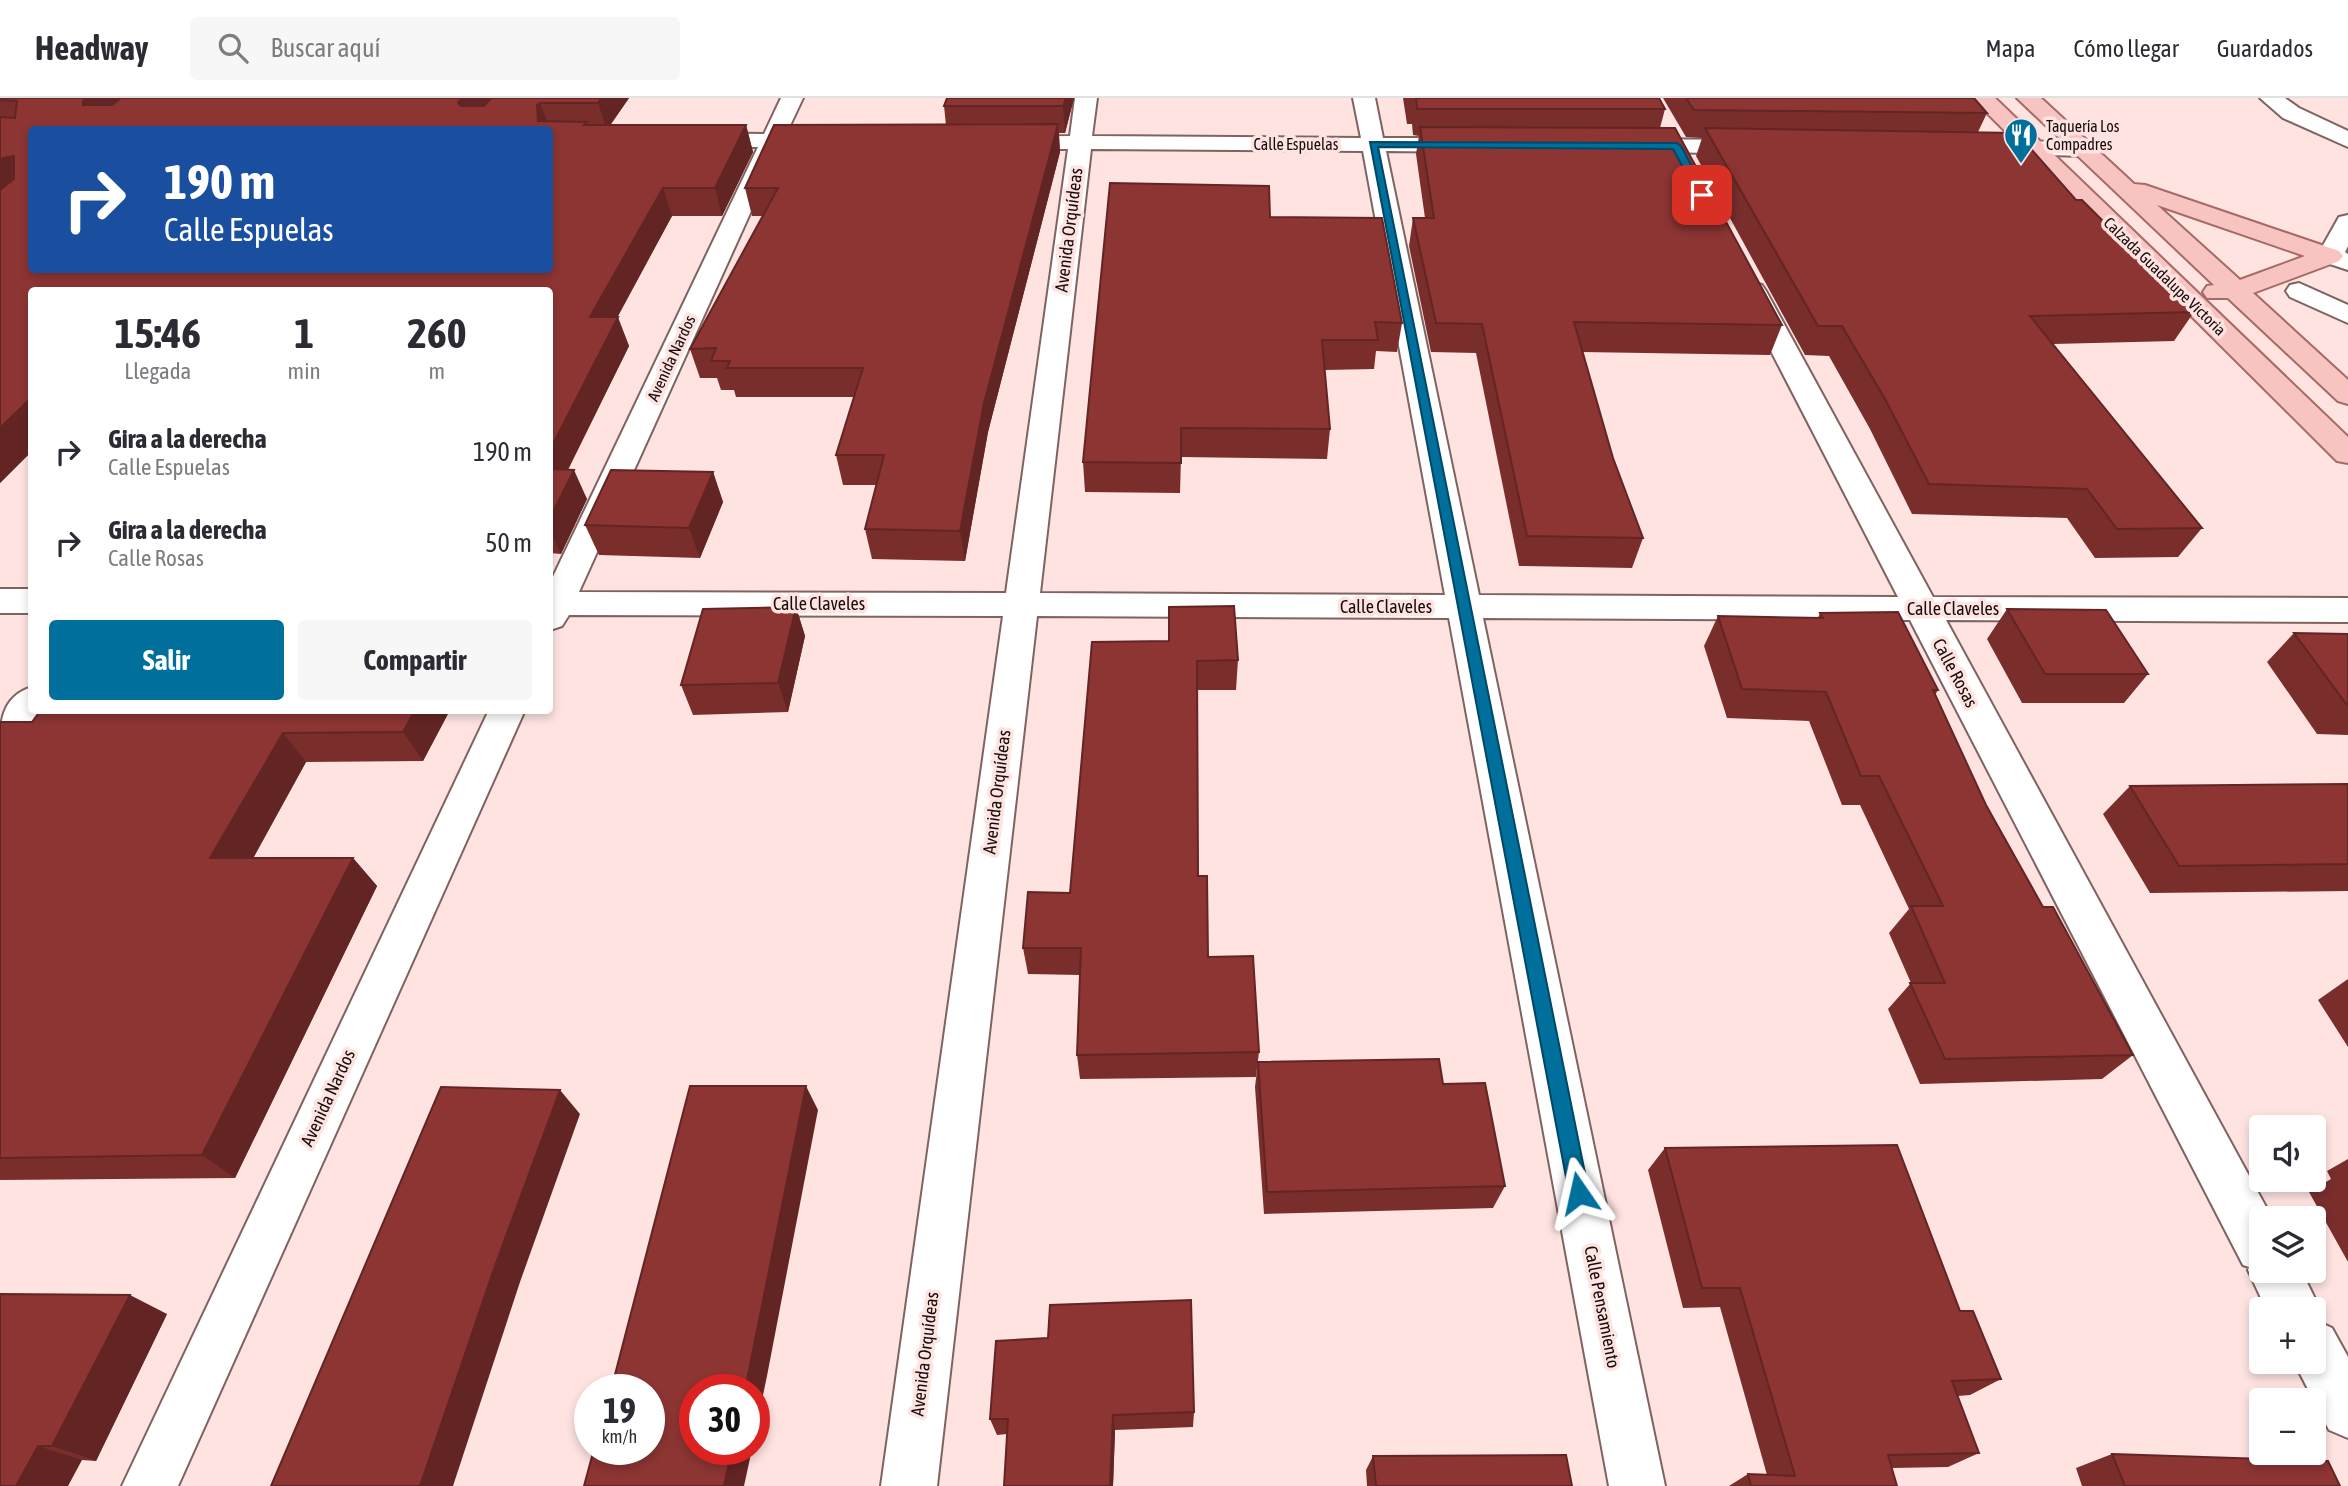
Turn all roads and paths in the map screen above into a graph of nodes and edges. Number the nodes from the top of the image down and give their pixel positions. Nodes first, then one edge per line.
1 (792, 98) edge
2 (1086, 98) edge
3 (1364, 98) edge
4 (1983, 98) edge
5 (2028, 98) edge
6 (2271, 98) edge
7 (1658, 110) edge
8 (675, 140) edge
9 (772, 140) junction
10 (2348, 140) edge
11 (842, 141) edge
12 (982, 142) edge
13 (1080, 142) junction
14 (1373, 144) junction
15 (1497, 145) edge
16 (1608, 146) edge
17 (1677, 146) junction
18 (1773, 147) edge
19 (1979, 148) edge
20 (2034, 149) junction
21 (2084, 149) junction
22 (1696, 183) edge
23 (2121, 184) junction
24 (2348, 222) edge
25 (2179, 237) junction
26 (2128, 240) junction
27 (2339, 259) edge
28 (1741, 268) edge
29 (2236, 290) junction
30 (2299, 291) junction
31 (2183, 294) junction
32 (2348, 315) edge
33 (2268, 320) junction
34 (2348, 395) edge
35 (2348, 454) edge
36 (0, 601) edge
37 (28, 601) edge
38 (1021, 605) junction
39 (553, 606) edge
40 (1463, 607) junction
41 (553, 608) edge
42 (1920, 609) junction
43 (2348, 610) edge
44 (28, 705) edge
45 (505, 714) edge
46 (0, 740) edge
47 (2249, 1225) edge
48 (2326, 1369) edge
49 (2348, 1411) edge
50 (150, 1486) edge
51 (909, 1486) edge
52 (1637, 1486) edge

1 - 9 street, Avenida Nardos
2 - 13 street, Avenida Orquídeas
3 - 14 street, Calle Pensamiento
4 - 20 main road, Calzada Guadalupe Victoria
5 - 21 main road
6 - 10 street
7 - 17 street
8 - 9 street
9 - 11 street
9 - 39 street, Avenida Nardos
12 - 13 street, Calle Espuelas
13 - 14 street, Calle Espuelas
13 - 38 street, Avenida Orquídeas
14 - 15 street, Calle Espuelas
14 - 40 street, Calle Pensamiento
16 - 17 street
17 - 18 street
17 - 22 street
19 - 20 street
20 - 21 street
20 - 26 main road, Calzada Guadalupe Victoria
21 - 23 main road
23 - 25 main road
23 - 27 main road
24 - 27 street
25 - 26 main road
25 - 27 main road
25 - 29 main road
26 - 31 main road, Calzada Guadalupe Victoria
27 - 29 main road
27 - 30 main road
28 - 42 street, Calle Rosas
29 - 31 main road
29 - 33 main road
30 - 32 street
30 - 33 main road
31 - 35 main road, Calzada Guadalupe Victoria
33 - 34 main road
36 - 37 street
38 - 40 street, Calle Claveles
38 - 41 street, Calle Claveles
38 - 51 street, Avenida Orquídeas
40 - 42 street, Calle Claveles
40 - 52 street, Calle Pensamiento
42 - 43 street, Calle Claveles
42 - 47 street, Calle Rosas
44 - 46 street
45 - 50 street, Avenida Nardos
48 - 49 street

